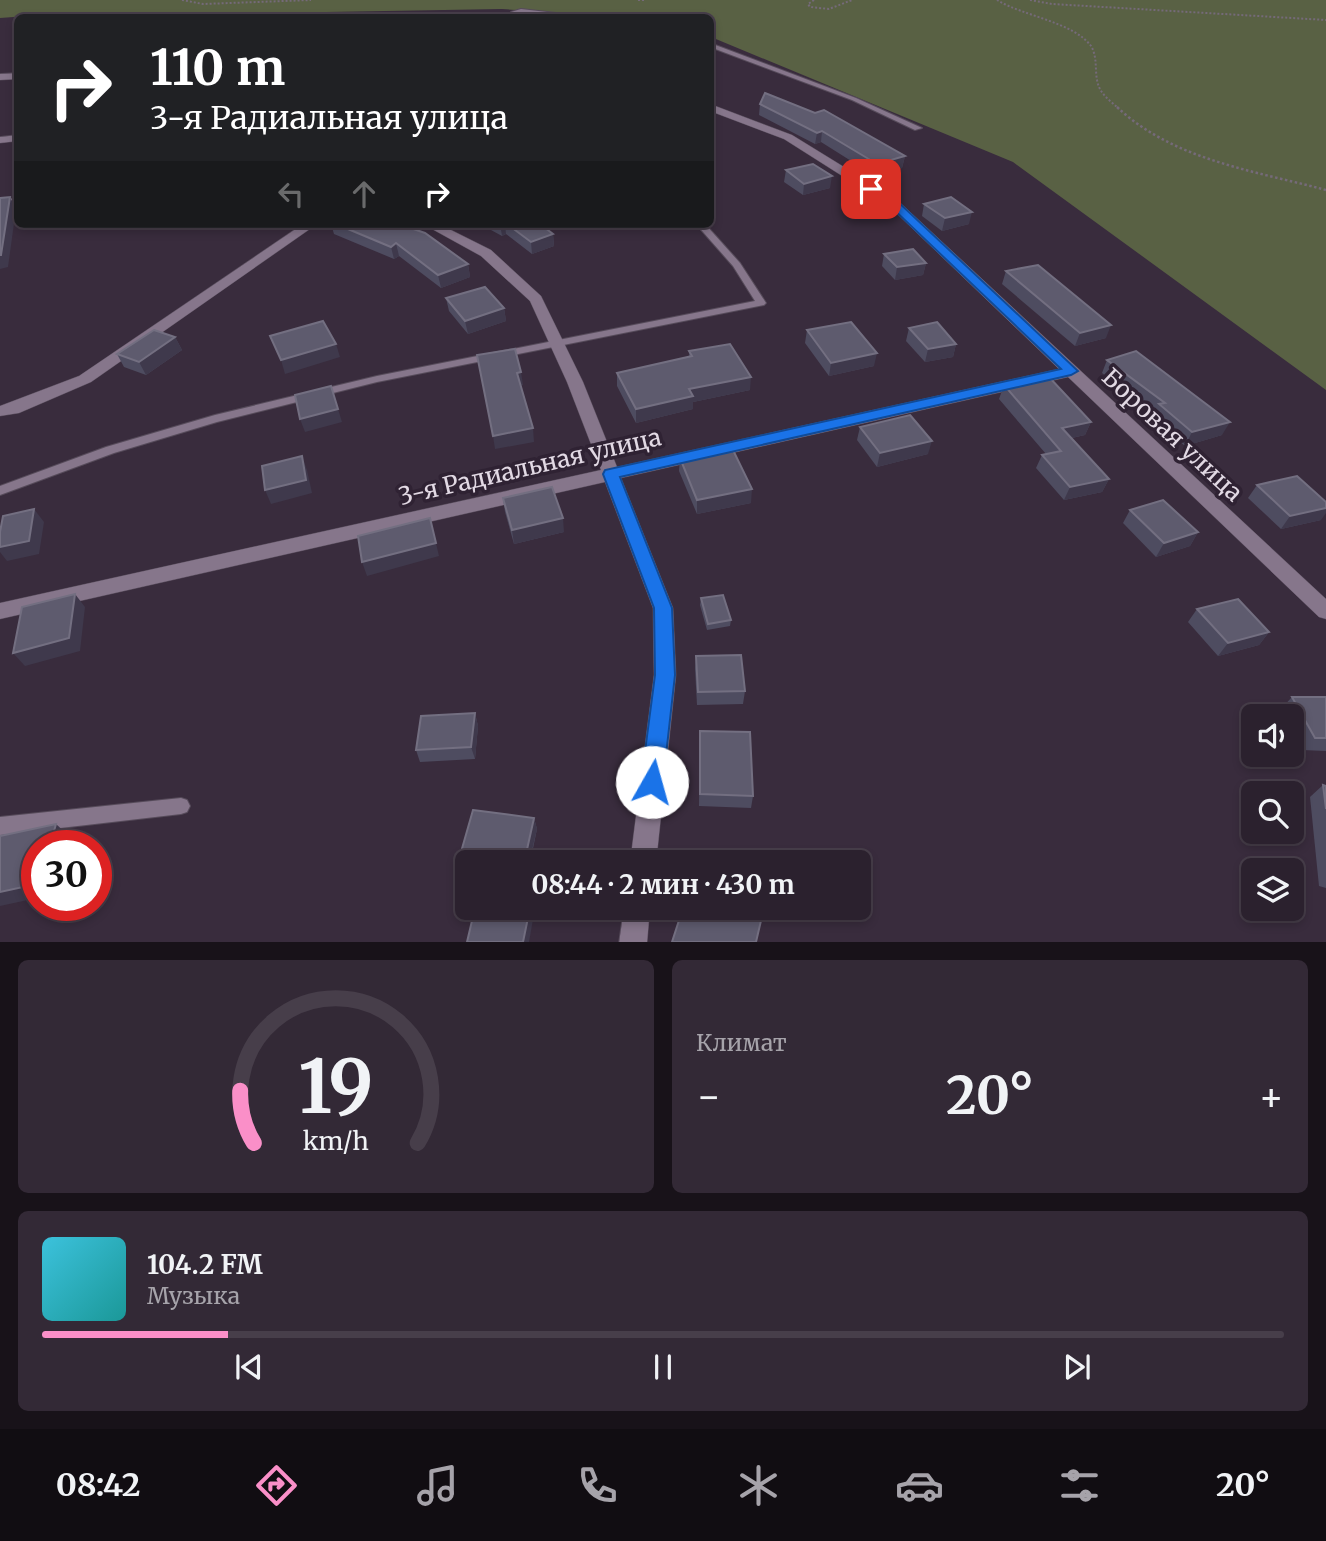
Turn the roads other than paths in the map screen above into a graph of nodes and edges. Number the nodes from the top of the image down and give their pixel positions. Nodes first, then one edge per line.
1 (512, 14) edge
2 (547, 14) edge
3 (714, 46) edge
4 (714, 109) edge
5 (918, 128) dead end
6 (304, 228) edge
7 (437, 228) edge
8 (704, 228) edge
9 (556, 342) junction
10 (1071, 371) junction
11 (0, 411) edge
12 (611, 474) junction
13 (0, 491) edge
14 (0, 611) edge
15 (1326, 611) edge
16 (181, 806) dead end
17 (0, 826) edge
18 (645, 850) edge
19 (636, 920) edge
20 (633, 942) edge

1 - 2 lane
3 - 5 lane
4 - 10 street, Боровая улица
6 - 11 street
7 - 9 street
8 - 9 lane
9 - 12 street
9 - 13 lane
10 - 12 street, 3-я Радиальная улица
10 - 15 street, Боровая улица
12 - 14 street, 3-я Радиальная улица
12 - 18 street
16 - 17 lane
19 - 20 street

